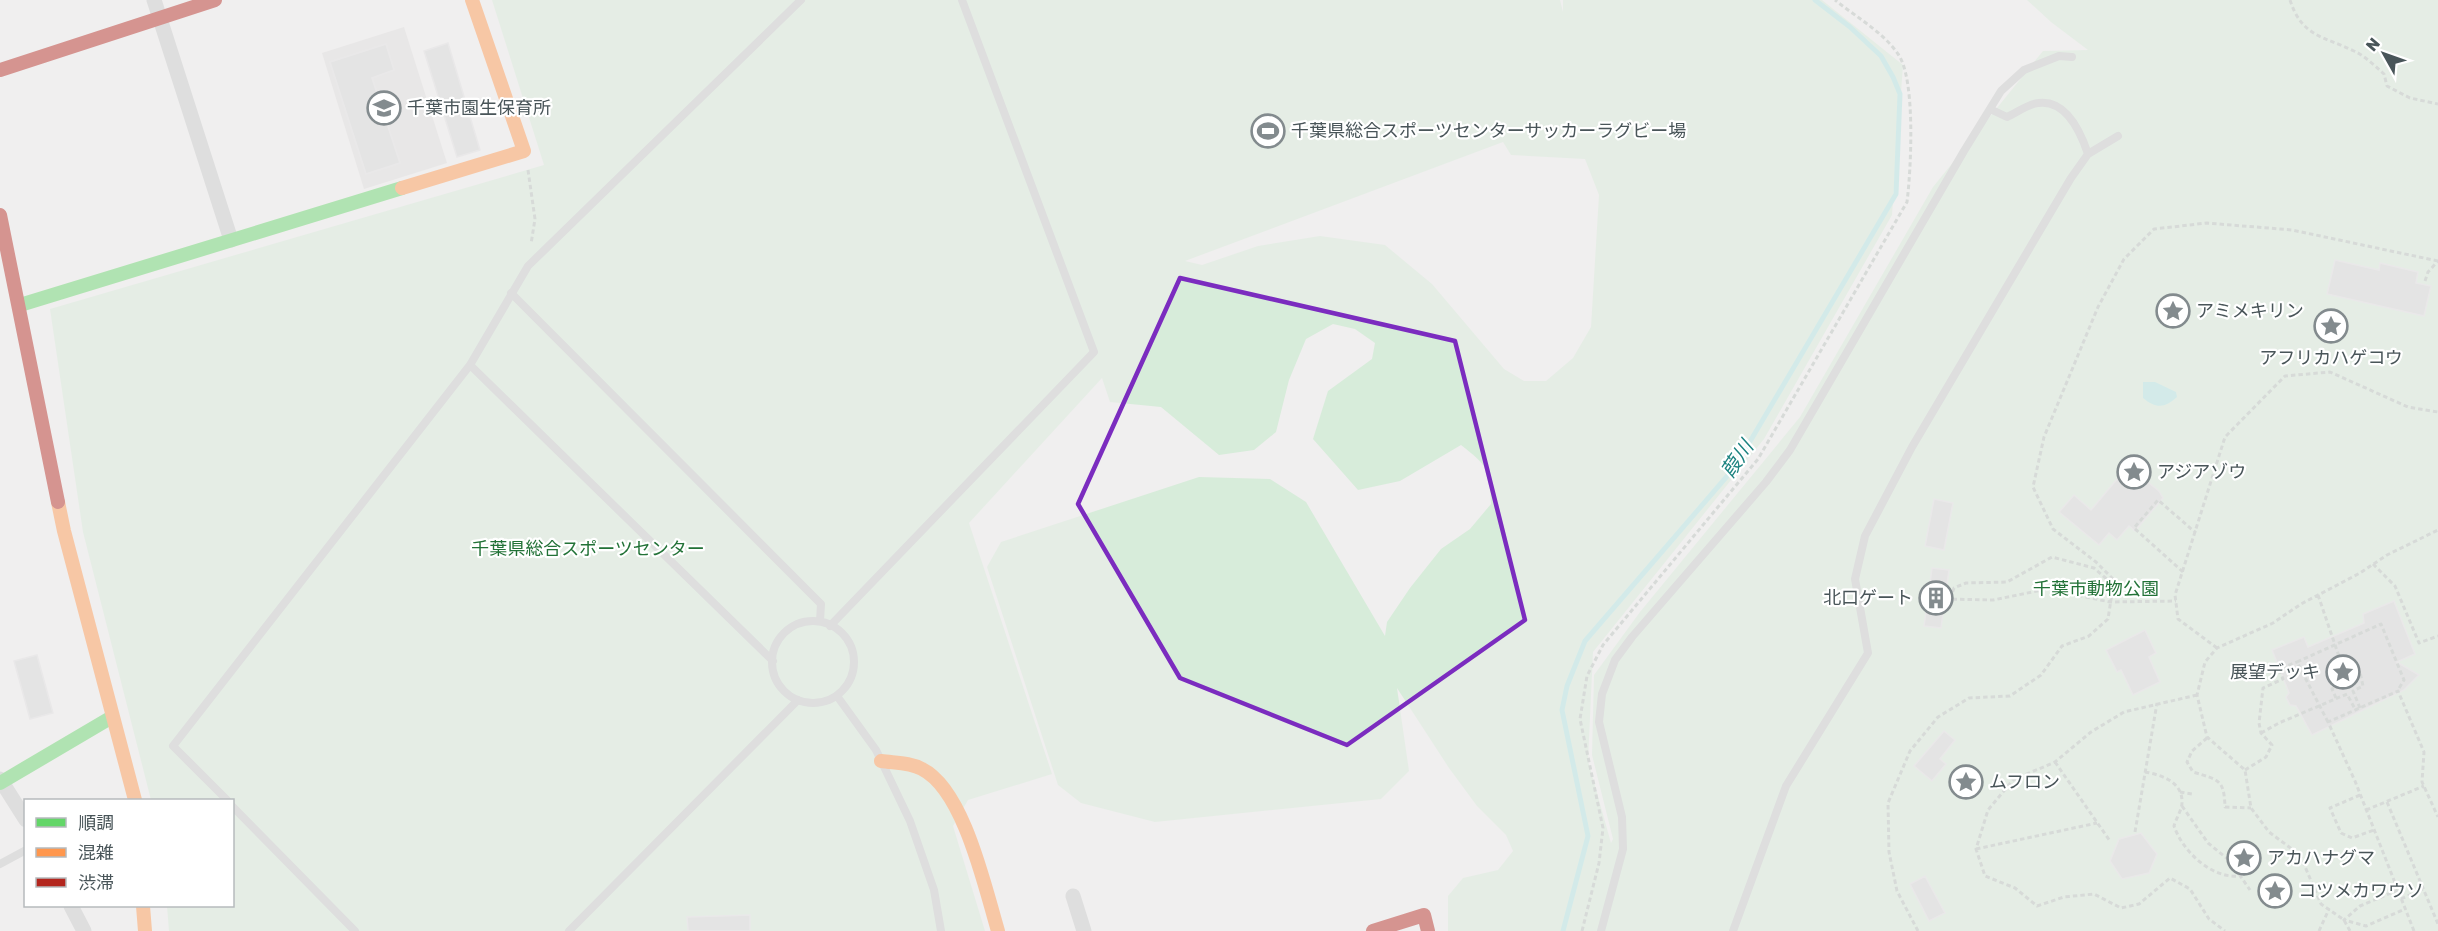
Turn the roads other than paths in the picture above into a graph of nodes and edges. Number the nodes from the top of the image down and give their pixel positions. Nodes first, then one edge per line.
1 (154, 0) edge
2 (215, 0) edge
3 (472, 0) edge
4 (801, 0) edge
5 (962, 0) edge
6 (159, 17) junction
7 (2072, 57) dead end
8 (0, 70) edge
9 (1990, 109) junction
10 (2118, 136) dead end
11 (2088, 154) junction
12 (0, 215) edge
13 (231, 240) junction
14 (511, 293) junction
15 (20, 305) junction
16 (470, 365) junction
17 (820, 621) junction
18 (830, 626) junction
19 (773, 661) junction
20 (837, 696) junction
21 (798, 700) junction
22 (112, 717) junction
23 (881, 761) junction
24 (1, 781) edge
25 (135, 799) edge
26 (225, 799) edge
27 (234, 808) edge
28 (24, 817) edge
29 (24, 851) edge
30 (0, 864) edge
31 (1073, 896) dead end
32 (72, 907) edge
33 (143, 907) edge
34 (84, 931) edge
35 (145, 931) edge
36 (355, 931) edge
37 (569, 931) edge
38 (941, 931) edge
39 (998, 931) edge
40 (1084, 931) edge
41 (1373, 931) edge
42 (1428, 931) edge
43 (1601, 931) edge
44 (1733, 931) edge

1 - 6 street
2 - 6 street
3 - 13 street
4 - 14 lane
5 - 18 lane
6 - 8 street
6 - 13 street
7 - 9 lane
9 - 11 lane
9 - 43 lane
10 - 11 lane
11 - 44 lane
12 - 15 street
13 - 15 street
14 - 16 lane
14 - 17 lane
15 - 22 street
16 - 19 lane
16 - 26 lane
17 - 18 lane
17 - 19 lane
18 - 20 lane
19 - 21 lane
20 - 21 lane
20 - 23 lane
21 - 37 lane
22 - 24 street
22 - 25 street
23 - 38 lane
23 - 39 street
24 - 28 street
27 - 36 lane
29 - 30 lane
31 - 40 street
32 - 34 street
33 - 35 street
41 - 42 street

